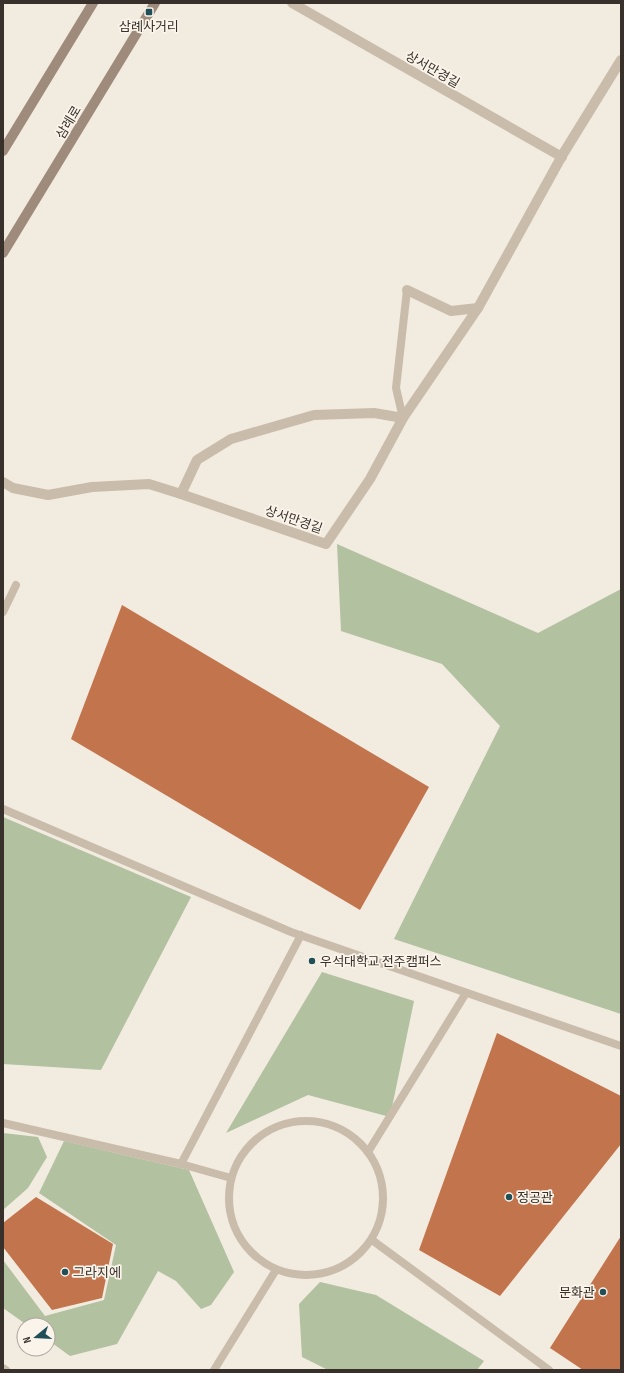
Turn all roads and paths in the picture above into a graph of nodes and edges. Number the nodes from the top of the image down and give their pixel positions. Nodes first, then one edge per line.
1 (94, 3) edge
2 (155, 3) edge
3 (292, 3) edge
4 (621, 60) edge
5 (3, 151) edge
6 (562, 157) junction
7 (3, 253) edge
8 (407, 290) joint
9 (478, 308) junction
10 (403, 418) junction
11 (3, 482) edge
12 (181, 494) junction
13 (16, 585) dead end
14 (3, 612) edge
15 (3, 809) edge
16 (301, 935) junction
17 (466, 993) junction
18 (621, 1046) edge
19 (3, 1123) edge
20 (368, 1152) junction
21 (181, 1164) junction
22 (231, 1178) junction
23 (372, 1240) junction
24 (276, 1270) junction
25 (3, 1368) edge
26 (6, 1370) edge
27 (214, 1370) edge
28 (549, 1370) edge

1 - 5 street
2 - 7 street, 삼례로
3 - 6 street, 상서만경길
4 - 6 street, 상서만경길
6 - 9 street, 상서만경길
8 - 9 street
8 - 10 lane
9 - 10 street, 상서만경길
10 - 12 street
10 - 12 street, 상서만경길
11 - 12 street, 상서만경길
13 - 14 lane
15 - 16 lane
16 - 17 lane
16 - 21 lane
17 - 18 lane
17 - 20 lane
19 - 21 lane
20 - 22 lane
20 - 23 lane
21 - 22 lane
22 - 24 lane
23 - 24 lane
23 - 28 lane
24 - 27 lane
25 - 26 lane

